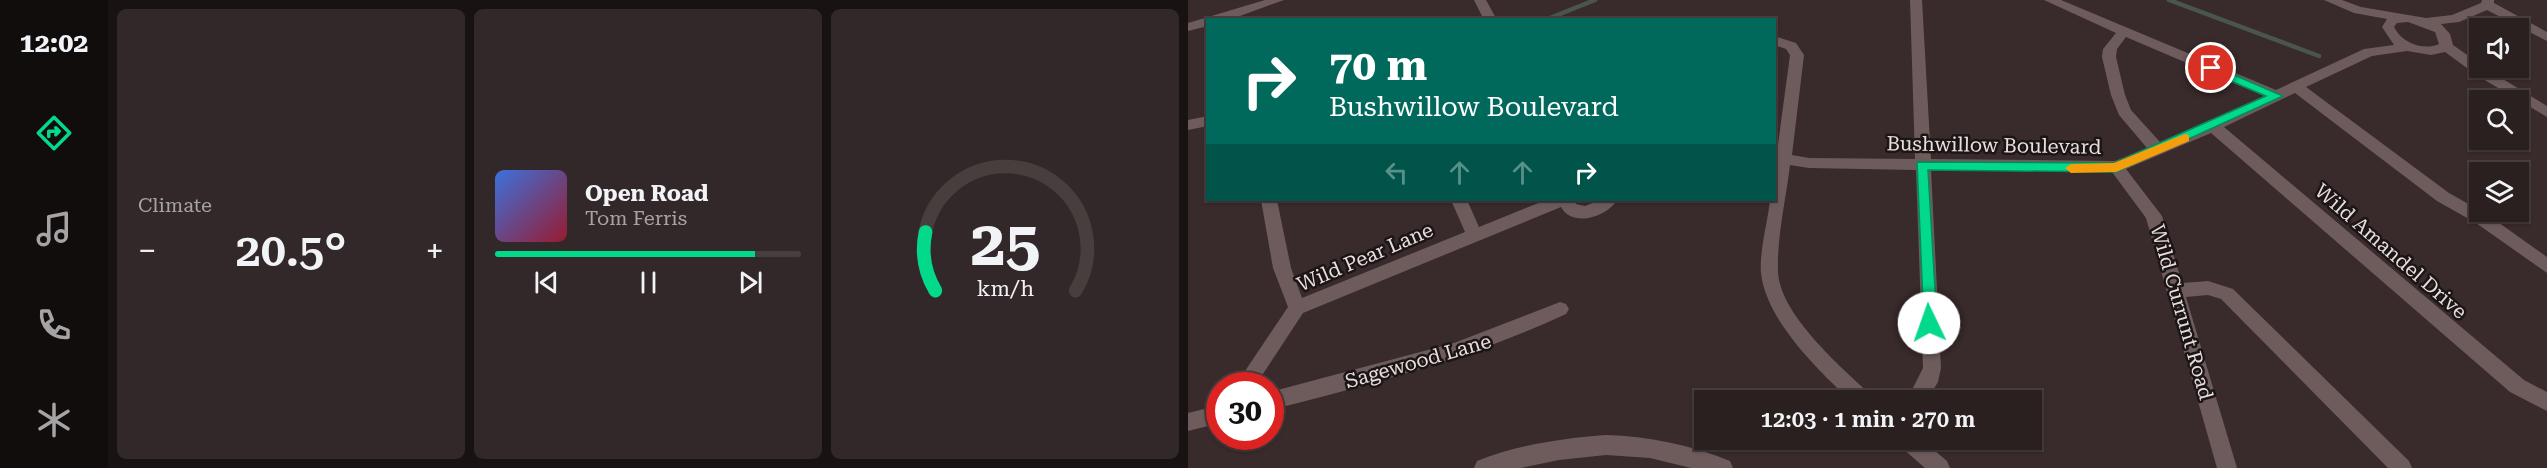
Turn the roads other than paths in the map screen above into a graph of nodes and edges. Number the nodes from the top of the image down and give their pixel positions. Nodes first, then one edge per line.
1 (1278, 0) edge
2 (1480, 0) edge
3 (1916, 0) edge
4 (2050, 0) edge
5 (2330, 0) edge
6 (2487, 3) edge
7 (2358, 10) junction
8 (1220, 18) edge
9 (1490, 18) edge
10 (2400, 18) junction
11 (2455, 19) junction
12 (1206, 22) edge
13 (2426, 22) junction
14 (1188, 27) edge
15 (2388, 30) junction
16 (2124, 31) junction
17 (2547, 37) edge
18 (1776, 41) edge
19 (2443, 44) junction
20 (2408, 47) junction
21 (2369, 52) junction
22 (2296, 87) junction
23 (2277, 96) junction
24 (2547, 112) edge
25 (1206, 121) edge
26 (1188, 124) edge
27 (2213, 126) junction
28 (2157, 150) junction
29 (1778, 163) edge
30 (1921, 165) junction
31 (2116, 167) junction
32 (1776, 187) edge
33 (1269, 201) edge
34 (1459, 201) edge
35 (1608, 201) edge
36 (1775, 201) edge
37 (1567, 203) edge
38 (1474, 234) junction
39 (2547, 266) edge
40 (2178, 290) junction
41 (1298, 308) junction
42 (1560, 309) dead end
43 (1254, 372) edge
44 (1853, 390) edge
45 (1923, 390) edge
46 (1284, 397) edge
47 (2547, 402) edge
48 (1206, 418) edge
49 (1188, 422) edge
50 (1919, 450) edge
51 (1484, 468) edge
52 (1723, 468) edge
53 (1940, 468) edge
54 (2227, 468) edge
55 (2402, 468) edge

1 - 8 street
2 - 9 street
3 - 30 street
4 - 16 street
5 - 7 street
6 - 11 street
6 - 17 street
7 - 10 street
7 - 15 street
10 - 13 street
10 - 15 street, Bushwillow Boulevard
11 - 13 street
11 - 19 street
12 - 14 street
13 - 19 street
15 - 20 street
15 - 21 street, Bushwillow Boulevard
16 - 23 street
16 - 28 street
18 - 29 street
19 - 20 street
19 - 24 street
20 - 21 street, Bushwillow Boulevard
21 - 22 street, Bushwillow Boulevard
22 - 23 street, Bushwillow Boulevard
22 - 39 street
23 - 27 street, Bushwillow Boulevard
25 - 26 street
27 - 28 street, Bushwillow Boulevard
27 - 47 street, Wild Amandel Drive
28 - 31 street, Bushwillow Boulevard
29 - 30 street, Bushwillow Boulevard
29 - 32 street
30 - 31 street, Bushwillow Boulevard
30 - 45 street
31 - 40 street, Wild Currunt Road
33 - 41 street
34 - 38 street
35 - 37 street, Wild Pear Lane
36 - 44 street
37 - 38 street, Wild Pear Lane
38 - 41 street, Wild Pear Lane
40 - 54 street, Wild Currunt Road
40 - 55 street
41 - 43 street, Wild Pear Lane
42 - 46 street, Sagewood Lane
48 - 49 street
50 - 53 street
51 - 52 street

